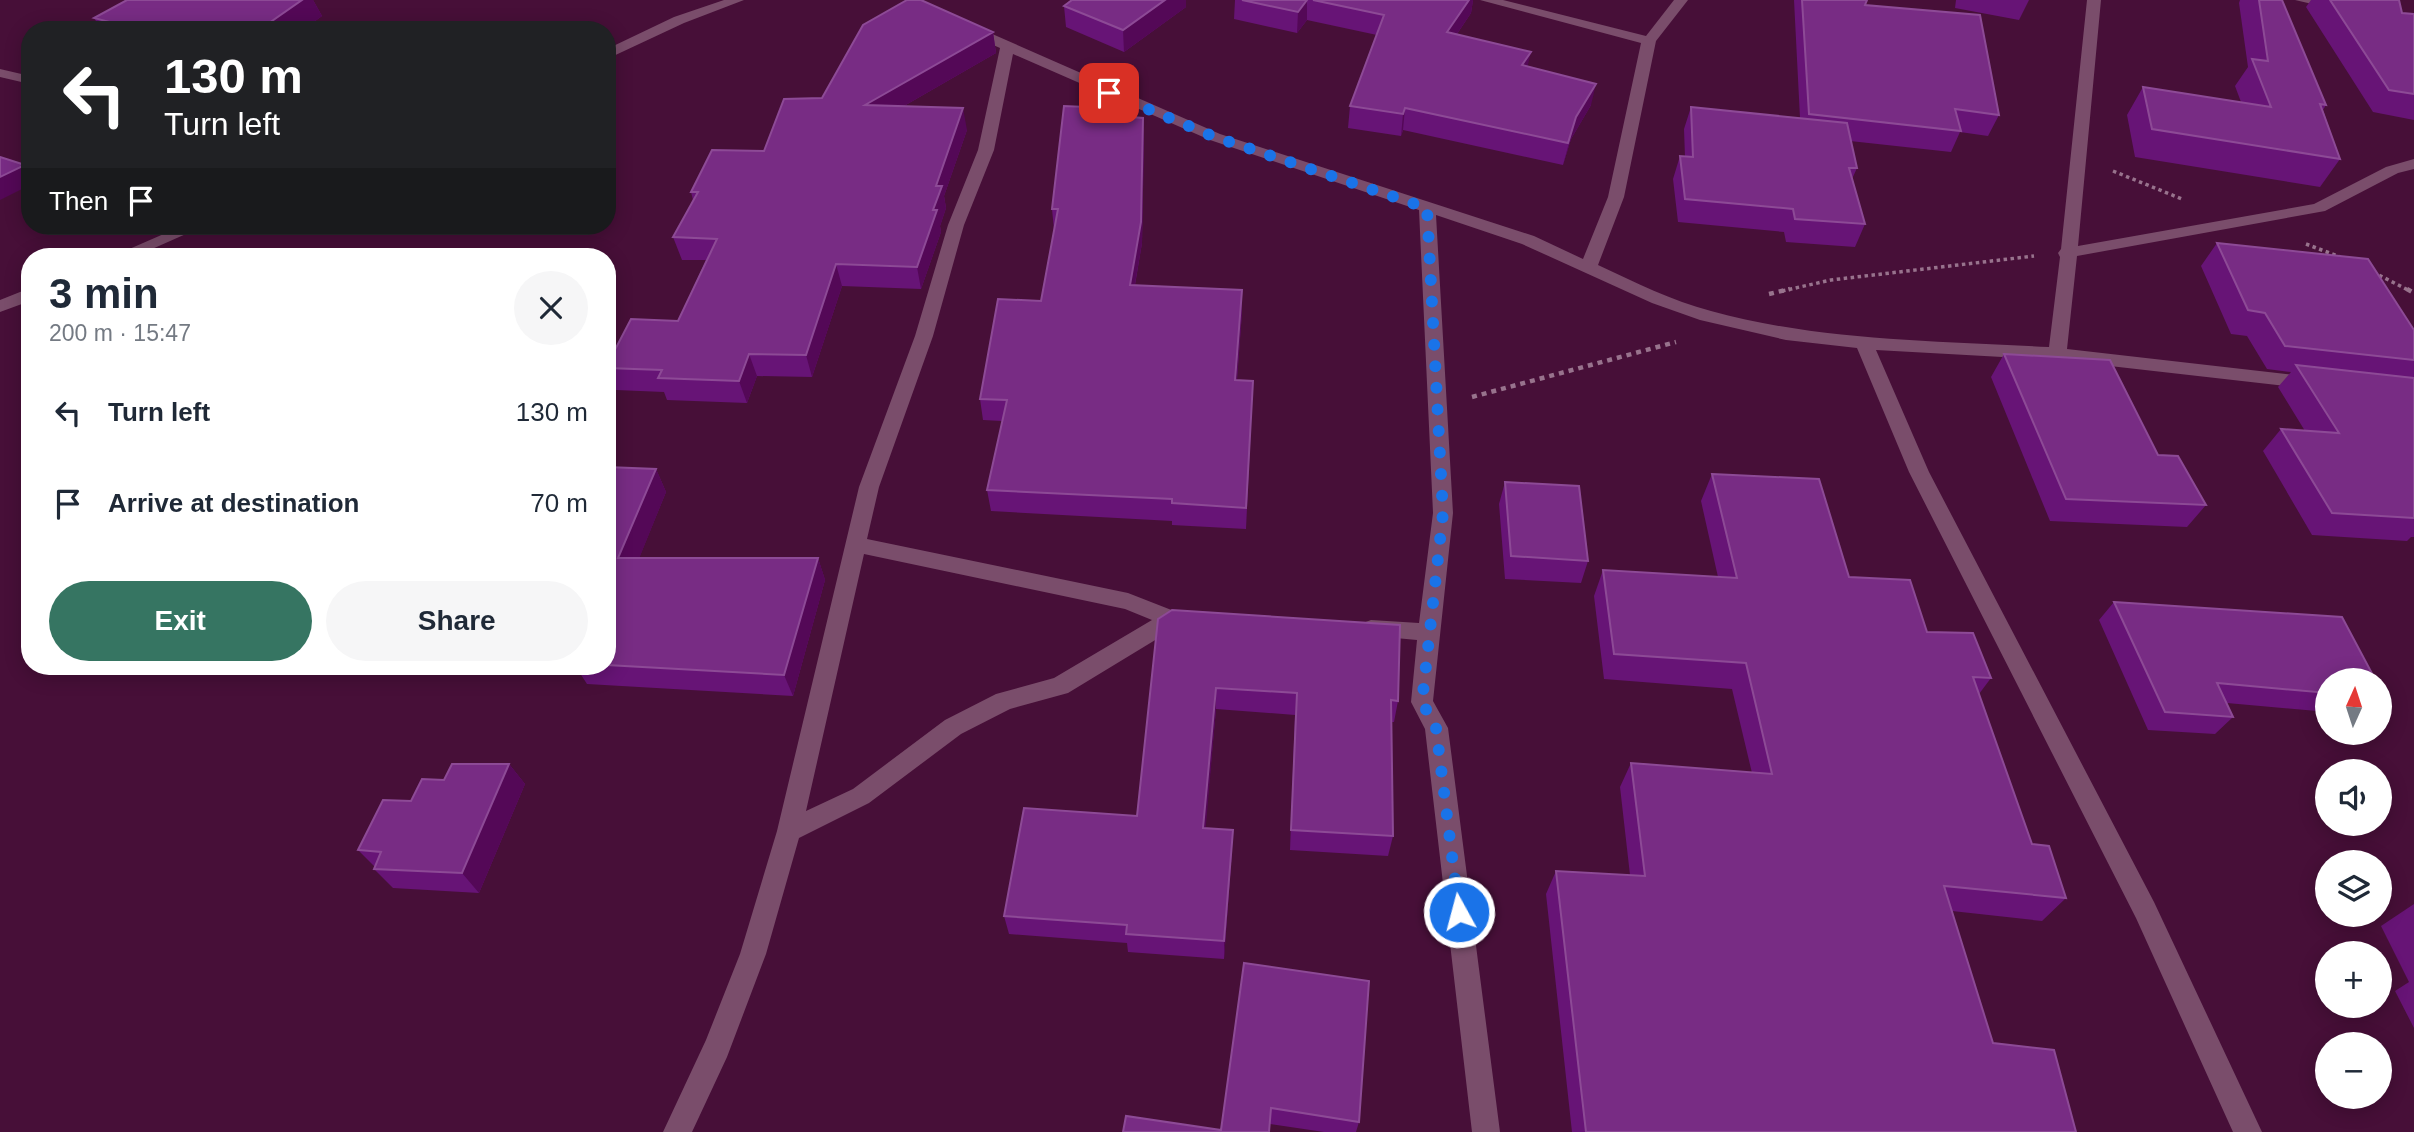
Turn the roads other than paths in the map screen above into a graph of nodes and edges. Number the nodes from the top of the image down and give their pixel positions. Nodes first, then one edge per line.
1 (737, 0) edge
2 (1487, 0) edge
3 (1682, 0) edge
4 (2094, 0) edge
5 (2302, 0) edge
6 (2354, 8) edge
7 (953, 21) edge
8 (1649, 41) junction
9 (1007, 48) junction
10 (616, 51) edge
11 (0, 73) edge
12 (21, 78) edge
13 (2414, 164) edge
14 (1427, 208) junction
15 (174, 235) edge
16 (141, 248) edge
17 (2066, 253) junction
18 (1588, 266) junction
19 (21, 298) edge
20 (0, 306) edge
21 (1864, 343) junction
22 (2057, 354) junction
23 (2332, 385) edge
24 (854, 544) junction
25 (1172, 619) junction
26 (1212, 621) edge
27 (1348, 628) edge
28 (1429, 632) junction
29 (789, 831) junction
30 (677, 1132) edge
31 (1486, 1132) edge
32 (2248, 1132) edge

1 - 10 street
2 - 8 street
3 - 8 street
4 - 17 street
5 - 6 street
7 - 9 street
8 - 18 street
9 - 14 street
9 - 24 street
11 - 12 street
13 - 17 street
14 - 18 street
14 - 28 street
15 - 16 street
17 - 22 street
18 - 21 street
19 - 20 street
21 - 22 street
21 - 32 street
22 - 23 street
24 - 25 street
24 - 29 street
25 - 26 street
25 - 29 street
27 - 28 street
28 - 31 street
29 - 30 street

